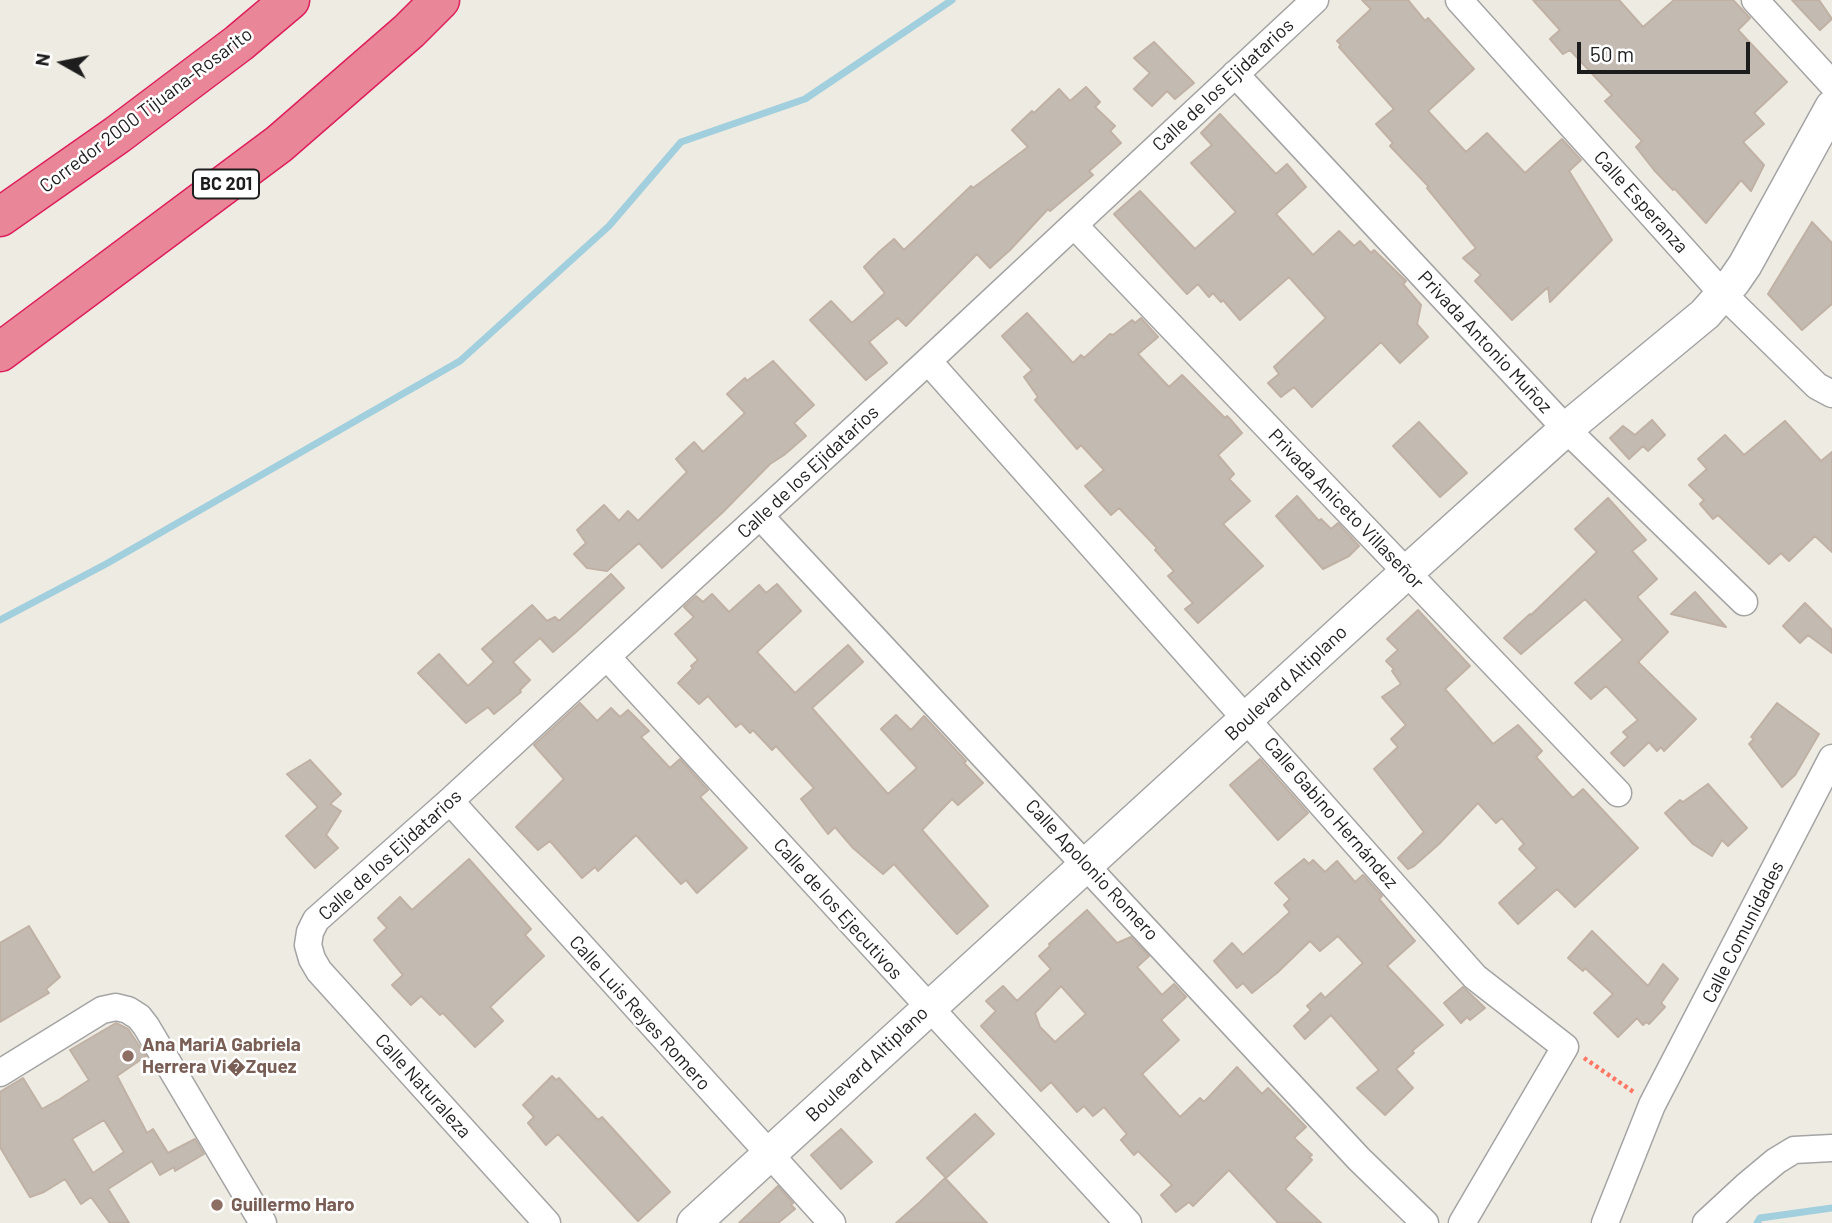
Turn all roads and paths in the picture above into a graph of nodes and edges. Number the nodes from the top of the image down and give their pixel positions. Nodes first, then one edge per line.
1 (290, 0) edge
2 (440, 0) edge
3 (1315, 0) edge
4 (1459, 0) edge
5 (1755, 0) edge
6 (1236, 74) junction
7 (1832, 83) edge
8 (1832, 107) edge
9 (0, 217) edge
10 (1074, 225) junction
11 (1724, 294) junction
12 (0, 352) edge
13 (928, 361) junction
14 (1832, 394) edge
15 (1566, 429) junction
16 (760, 516) junction
17 (1406, 572) junction
18 (1744, 602) dead end
19 (607, 657) junction
20 (1248, 719) junction
21 (1832, 758) edge
22 (1618, 793) dead end
23 (450, 802) junction
24 (1086, 863) junction
25 (308, 945) joint
26 (928, 1008) junction
27 (1565, 1047) junction
28 (0, 1073) edge
29 (1652, 1105) junction
30 (1832, 1148) edge
31 (768, 1154) junction
32 (262, 1223) edge
33 (547, 1223) edge
34 (694, 1223) edge
35 (832, 1223) edge
36 (1128, 1223) edge
37 (1425, 1223) edge
38 (1462, 1223) edge
39 (1605, 1223) edge
40 (1706, 1223) edge

1 - 9 highway, Corredor 2000 Tijuana-Rosarito
2 - 12 highway, BC 201
3 - 6 street, Calle de los Ejidatarios
4 - 11 street, Calle Esperanza
5 - 7 street
6 - 10 street, Calle de los Ejidatarios
6 - 15 street, Privada Antonio Muñoz
8 - 11 street, Boulevard Altiplano
10 - 13 street, Calle de los Ejidatarios
10 - 17 street, Privada Aniceto Villaseñor
11 - 14 street, Calle Esperanza
11 - 15 street, Boulevard Altiplano
13 - 16 street, Calle de los Ejidatarios
13 - 20 street, Calle Gabino Hernández
15 - 17 street, Boulevard Altiplano
15 - 18 street, Privada Antonio Muñoz
16 - 19 street, Calle de los Ejidatarios
16 - 24 street, Calle Apolonio Romero
17 - 20 street, Boulevard Altiplano
17 - 22 street, Privada Aniceto Villaseñor
19 - 23 street, Calle de los Ejidatarios
19 - 26 street, Calle de los Ejecutivos
20 - 24 street, Boulevard Altiplano
20 - 27 street, Calle Gabino Hernández
21 - 29 street, Calle Comunidades
23 - 25 street, Calle de los Ejidatarios
23 - 31 street, Calle Luis Reyes Romero
24 - 26 street, Boulevard Altiplano
24 - 37 street, Calle Apolonio Romero
25 - 33 street, Calle Naturaleza
26 - 31 street, Boulevard Altiplano
26 - 36 street, Calle de los Ejecutivos
27 - 29 path
27 - 38 street
28 - 32 street
29 - 39 street
30 - 40 street
31 - 34 street, Boulevard Altiplano
31 - 35 street, Calle Luis Reyes Romero

